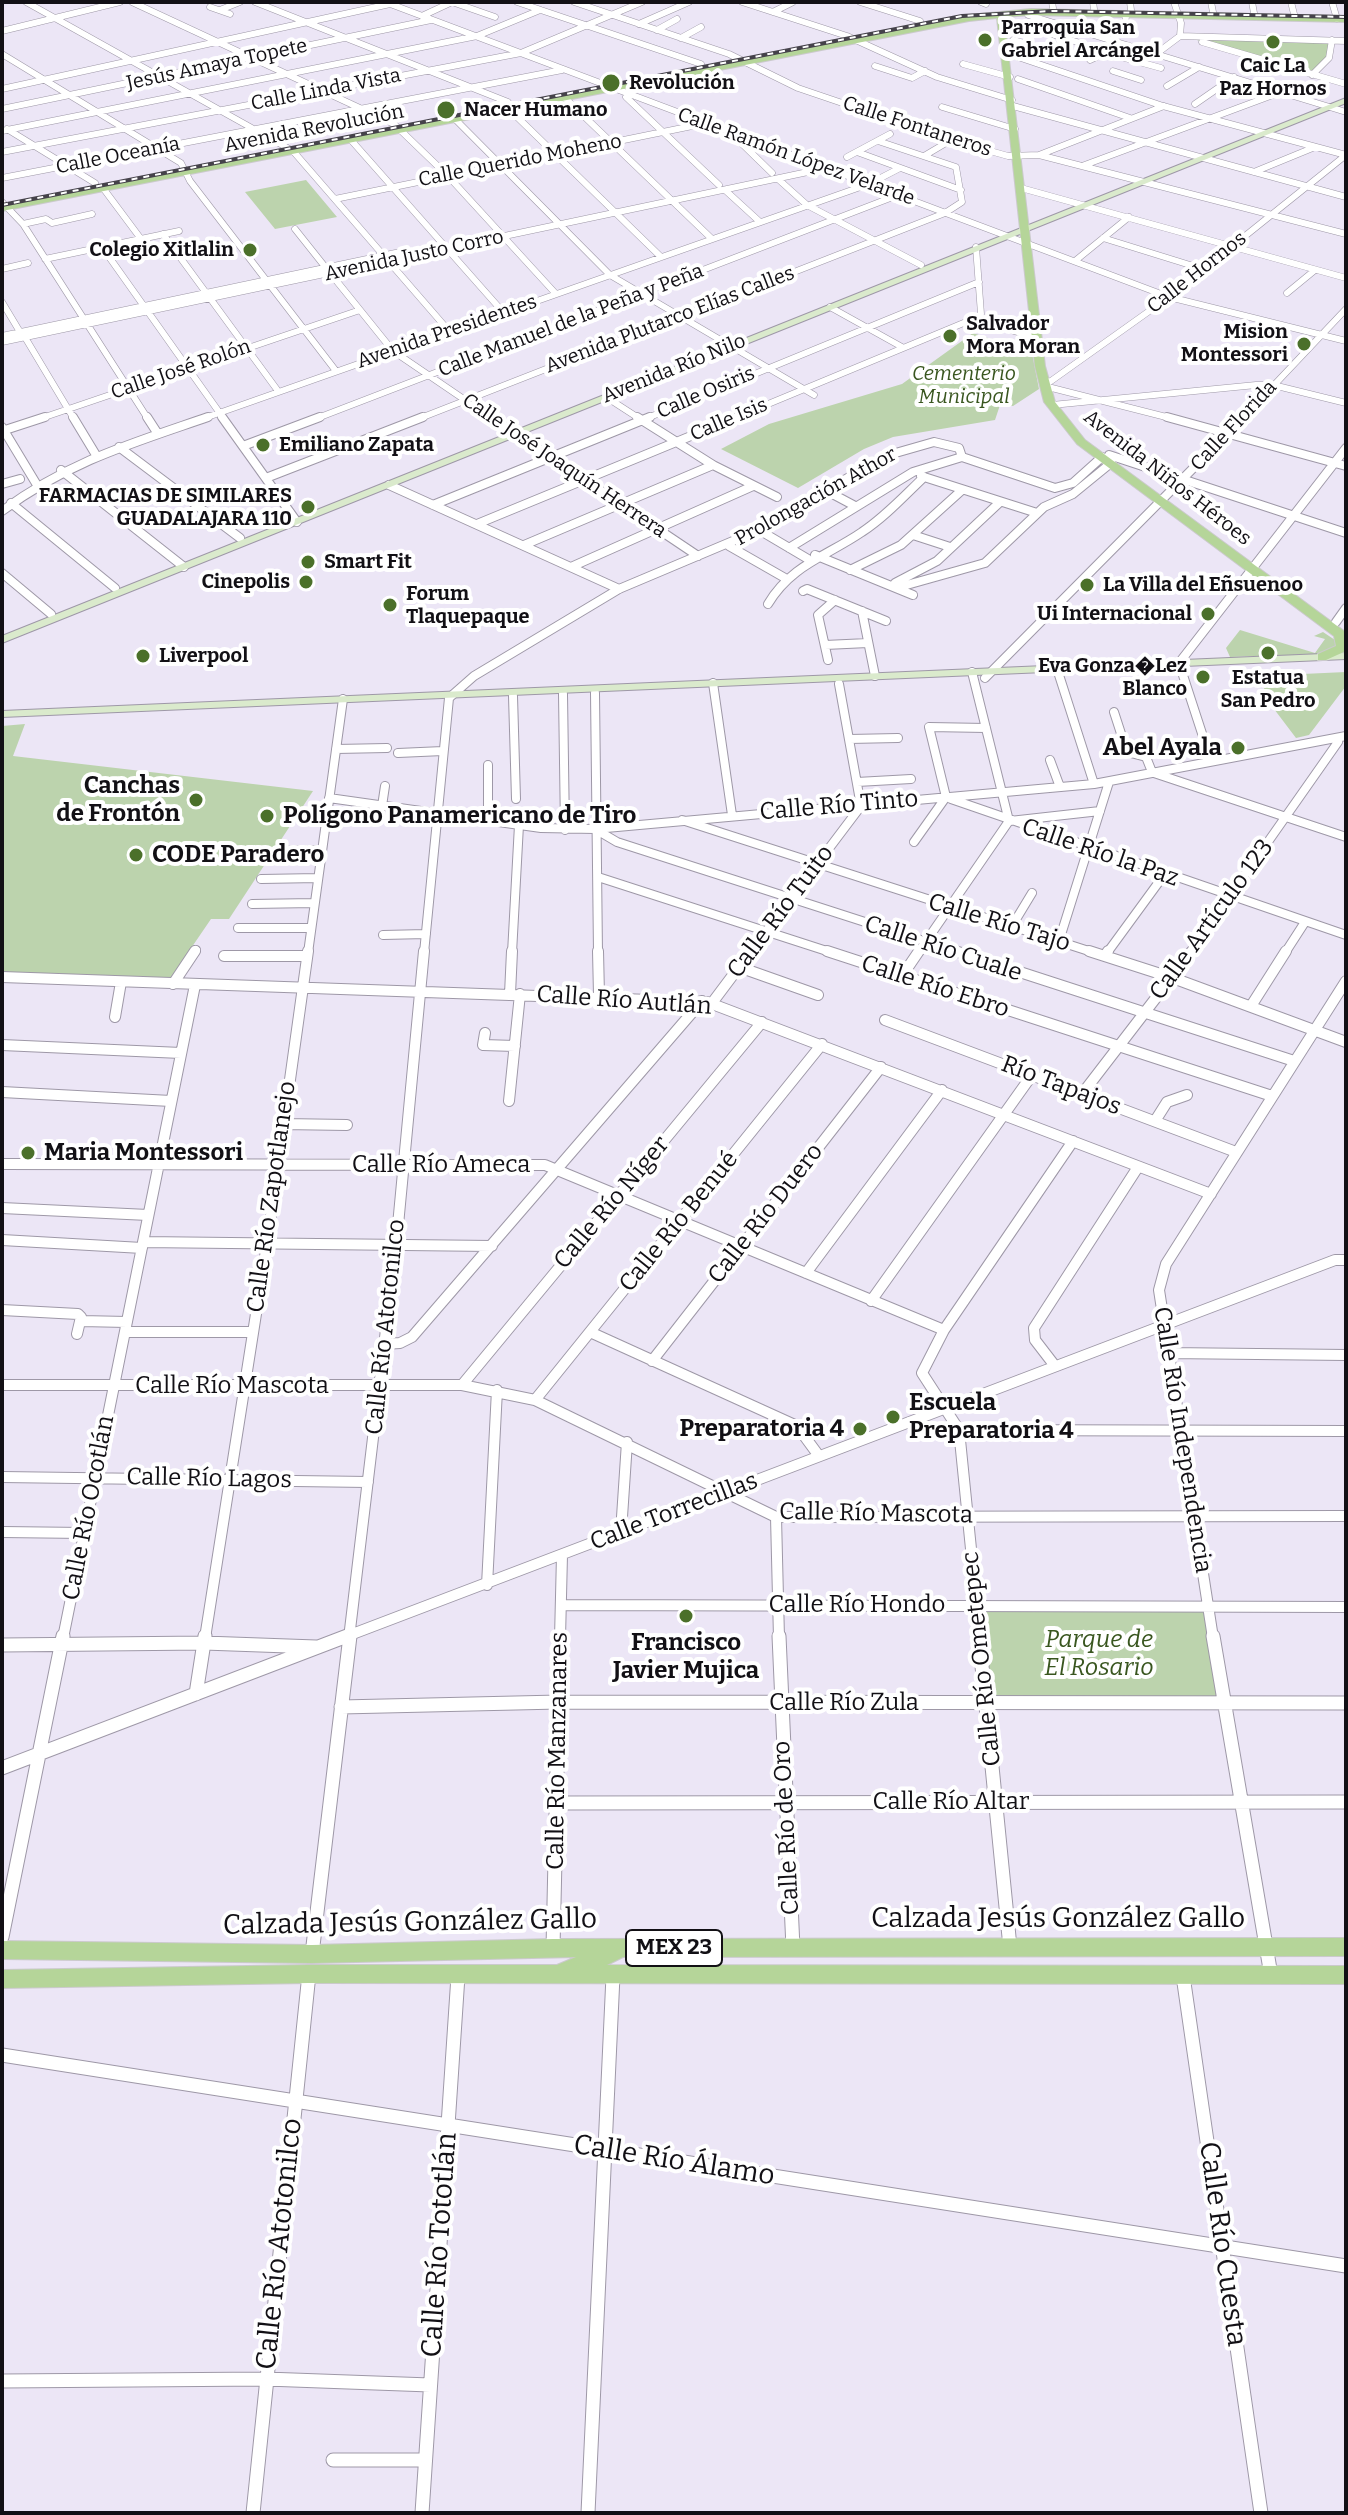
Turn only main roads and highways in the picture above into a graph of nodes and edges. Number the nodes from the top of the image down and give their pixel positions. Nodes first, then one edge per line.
1 (1020, 2) edge
2 (1052, 5) edge
3 (1093, 5) edge
4 (985, 6) edge
5 (1212, 7) edge
6 (1253, 7) edge
7 (1129, 9) edge
8 (1176, 9) edge
9 (1030, 12) junction
10 (1341, 17) edge
11 (1001, 19) junction
12 (1013, 20) junction
13 (851, 38) junction
14 (741, 60) junction
15 (1014, 78) junction
16 (1346, 98) edge
17 (509, 105) junction
18 (1015, 105) junction
19 (397, 127) junction
20 (288, 149) junction
21 (1021, 156) junction
22 (4, 205) edge
23 (1028, 224) junction
24 (1003, 234) junction
25 (1031, 245) junction
26 (728, 345) junction
27 (1047, 384) junction
28 (512, 432) junction
29 (294, 520) junction
30 (181, 565) junction
31 (85, 603) junction
32 (1342, 631) edge
33 (2, 634) edge
34 (2, 640) edge
35 (1346, 656) edge
36 (1322, 657) junction
37 (1346, 664) edge
38 (1180, 666) junction
39 (981, 675) junction
40 (714, 686) junction
41 (450, 696) junction
42 (2, 714) edge
43 (1346, 1947) edge
44 (628, 1949) junction
45 (2, 1950) edge
46 (311, 1964) junction
47 (552, 1974) junction
48 (1346, 1975) edge
49 (2, 1979) edge

1 - 9 main road
2 - 3 main road, Avenida Revolución
2 - 9 main road, Avenida Revolución
3 - 7 main road, Avenida Revolución
4 - 9 main road, Avenida Revolución
4 - 11 main road
4 - 13 main road, Avenida Revolución
4 - 13 main road, Avenida Revolución
5 - 6 main road, Avenida Revolución
5 - 8 main road, Avenida Revolución
6 - 10 main road, Avenida Revolución
7 - 8 main road, Avenida Revolución
7 - 9 main road, Avenida Revolución
8 - 10 main road, Avenida Revolución
9 - 12 main road
11 - 12 main road
11 - 15 main road, Avenida Niños Héroes
12 - 15 main road, Avenida Niños Héroes
13 - 14 main road, Avenida Revolución
14 - 17 main road, Avenida Revolución
14 - 17 main road, Avenida Revolución
15 - 18 main road, Avenida Niños Héroes
16 - 23 main road, Avenida Río Nilo
17 - 19 main road, Avenida Revolución
17 - 19 main road, Avenida Revolución
18 - 21 main road, Avenida Niños Héroes
18 - 21 main road, Avenida Niños Héroes
19 - 20 main road, Avenida Revolución
19 - 20 main road, Avenida Revolución
20 - 22 main road, Avenida Revolución
21 - 23 main road, Avenida Niños Héroes
23 - 24 main road, Avenida Río Nilo
23 - 25 main road, Avenida Niños Héroes
24 - 26 main road, Avenida Río Nilo
24 - 26 main road, Avenida Río Nilo
25 - 27 main road, Avenida Niños Héroes
25 - 27 main road, Avenida Niños Héroes
26 - 28 main road, Avenida Río Nilo
26 - 28 main road, Avenida Río Nilo
27 - 32 main road, Avenida Niños Héroes
28 - 29 main road, Avenida Río Nilo
28 - 29 main road, Avenida Río Nilo
29 - 30 main road, Avenida Río Nilo
29 - 30 main road, Avenida Río Nilo
30 - 31 main road, Avenida Río Nilo
30 - 31 main road, Avenida Río Nilo
31 - 33 main road, Avenida Río Nilo
31 - 34 main road, Avenida Río Nilo
32 - 36 main road
35 - 36 main road
36 - 38 main road
37 - 38 main road
38 - 39 main road
38 - 39 main road
39 - 40 main road
39 - 40 main road
40 - 41 main road
40 - 41 main road
41 - 42 main road
43 - 44 main road, Calzada Jesús González Gallo / MEX 23
44 - 46 main road, Calzada Jesús González Gallo / MEX 23
44 - 47 main road
45 - 46 main road, Calzada Jesús González Gallo / MEX 23
46 - 47 main road, Calzada Jesús González Gallo / MEX 23
46 - 49 main road, Calzada Jesús González Gallo / MEX 23
47 - 48 main road, Calzada Jesús González Gallo / MEX 23

